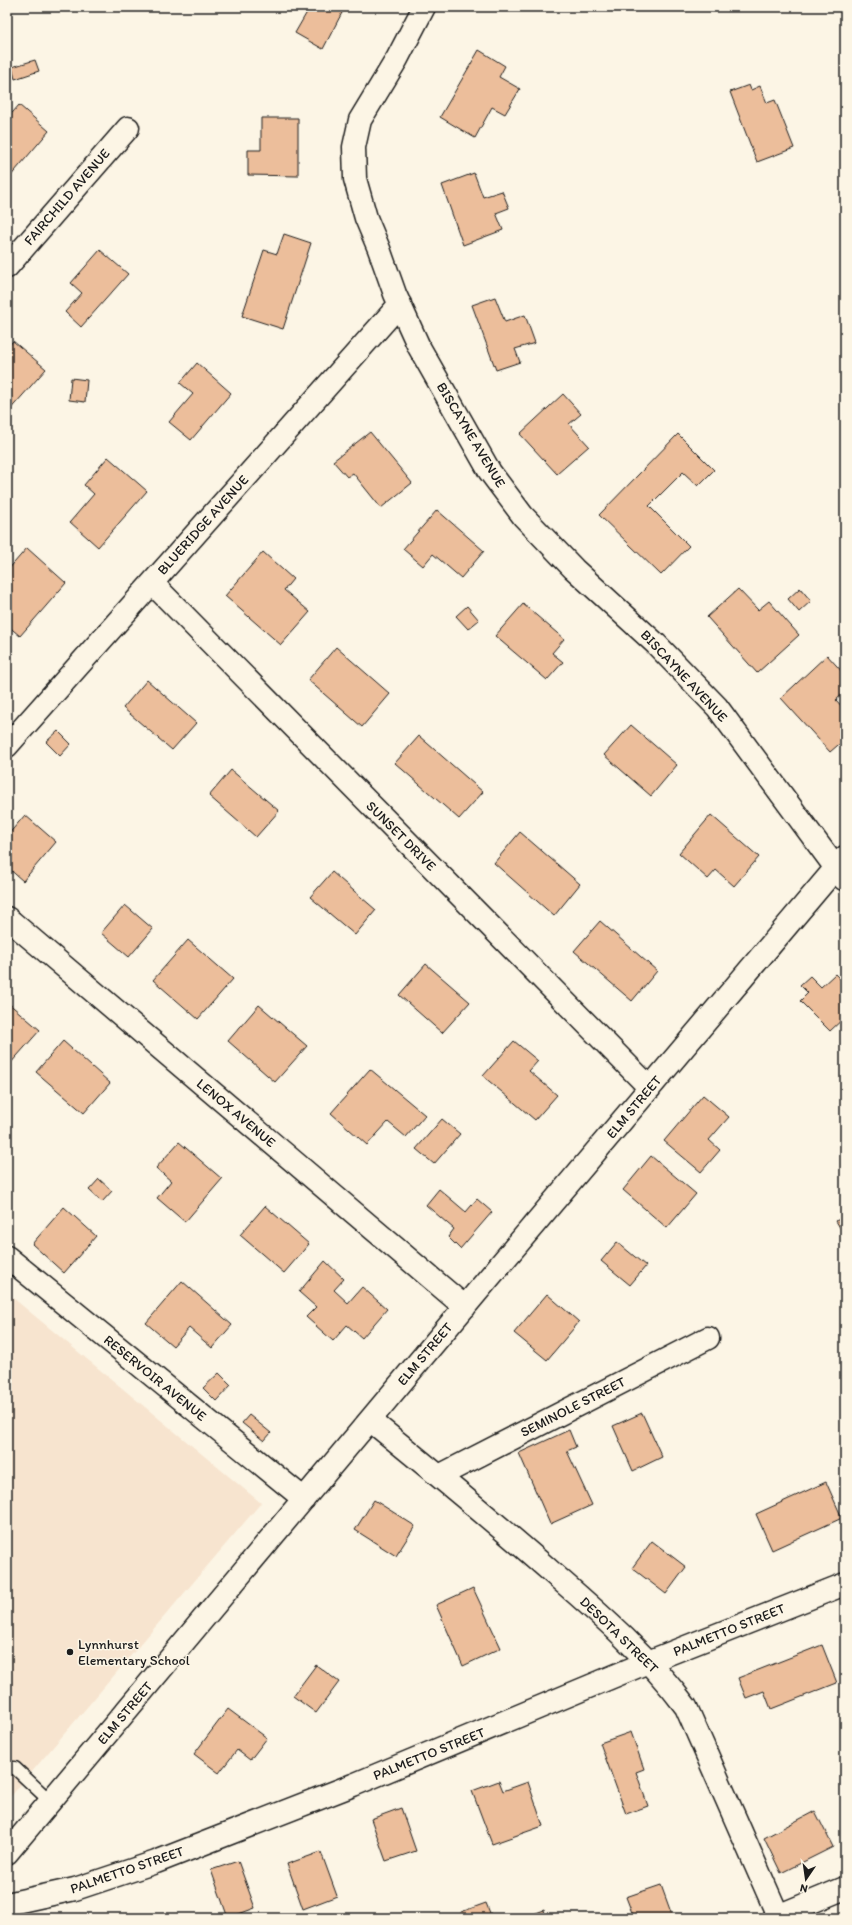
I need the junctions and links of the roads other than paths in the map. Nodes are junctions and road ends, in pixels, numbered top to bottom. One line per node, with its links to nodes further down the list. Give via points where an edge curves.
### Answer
1 (424, 7): 4 (street, BISCAYNE AVENUE, via 397,59 360,120 354,147 355,179 366,218)
2 (128, 128): 3 (street, FAIRCHILD AVENUE)
3 (7, 267)
4 (400, 304): 5 (street, BLUERIDGE AVENUE); 7 (street, BISCAYNE AVENUE, via 418,346 490,472 523,516 574,569 656,644 717,707)
5 (152, 583): 6 (street, BLUERIDGE AVENUE); 9 (street, SUNSET DRIVE)
6 (7, 746)
7 (842, 868): 9 (street, ELM STREET)
8 (7, 918): 11 (street, LENOX AVENUE)
9 (650, 1088): 11 (street, ELM STREET)
10 (7, 1257): 15 (street, RESERVOIR AVENUE)
11 (465, 1307): 13 (street, ELM STREET)
12 (708, 1338): 14 (street, SEMINOLE STREET)
13 (370, 1420): 14 (street, DESOTA STREET); 15 (street, ELM STREET)
14 (439, 1476): 17 (street, DESOTA STREET, via 572,1590)
15 (304, 1498): 19 (street, ELM STREET)
16 (845, 1584): 17 (street, PALMETTO STREET)
17 (648, 1662): 22 (street, PALMETTO STREET, via 445,1748 156,1862 75,1890); 23 (street, DESOTA STREET, via 686,1707)
18 (7, 1768): 19 (lane, via 15,1768)
19 (50, 1801): 20 (street, ELM STREET)
20 (7, 1853)
21 (845, 1888): 23 (street)
22 (7, 1904)
23 (776, 1917)

